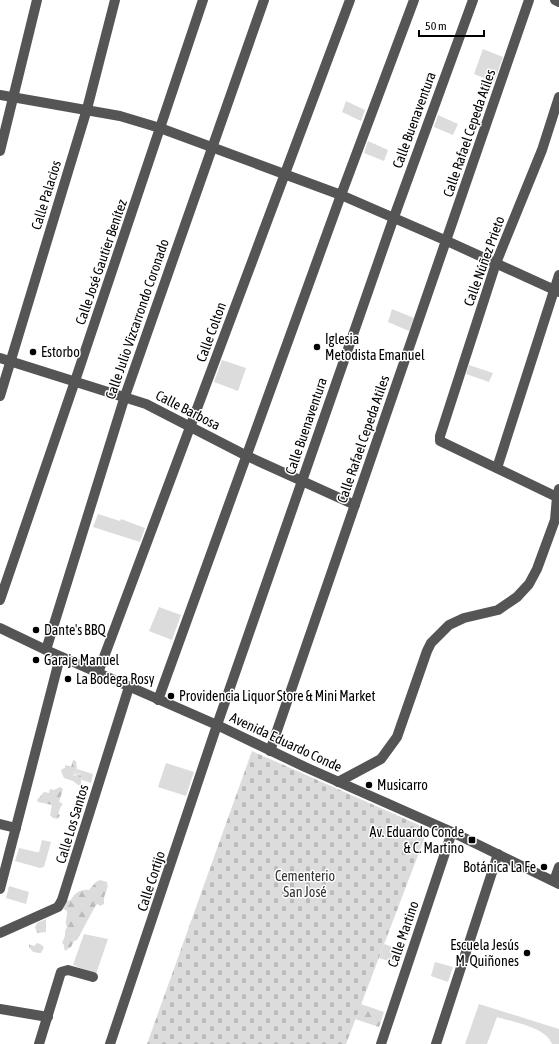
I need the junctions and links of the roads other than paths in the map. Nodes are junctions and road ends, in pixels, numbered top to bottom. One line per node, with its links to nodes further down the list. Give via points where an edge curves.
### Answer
1 (36, 0): 13 (street)
2 (115, 0): 14 (street, Calle Palacios)
3 (203, 0): 15 (street, Calle José Gautier Benítez)
4 (264, 0): 16 (street, Calle Julio Vizcarrondo Coronado)
5 (350, 0): 18 (street, Calle Colton)
6 (414, 0): 19 (street)
7 (473, 0): 20 (street, Calle Buenaventura)
8 (529, 0): 21 (street, Calle Rafael Cepeda Atiles)
9 (555, 0): 10 (street)
10 (559, 2)
11 (0, 95): 13 (street)
12 (559, 97): 22 (street, Calle Núñez Prieto, via 542,150)
13 (13, 98): 14 (street); 17 (street)
14 (86, 109): 15 (street); 26 (street, Calle Palacios)
15 (160, 128): 16 (street); 27 (street, Calle José Gautier Benítez)
16 (212, 148): 18 (street); 29 (street, Calle Julio Vizcarrondo Coronado)
17 (0, 151)
18 (285, 174): 19 (street); 30 (street, Calle Colton)
19 (341, 195): 20 (street); 31 (street)
20 (394, 217): 21 (street); 33 (street, Calle Buenaventura)
21 (447, 240): 22 (street); 35 (street, Calle Rafael Cepeda Atiles)
22 (496, 263): 24 (street); 32 (street, Calle Núñez Prieto, via 443,440)
23 (559, 275): 24 (street)
24 (557, 291): 32 (street)
25 (0, 358): 26 (street, Calle Barbosa)
26 (11, 361): 27 (street, Calle Barbosa); 28 (street, Calle Palacios)
27 (75, 381): 29 (street, Calle Barbosa); 36 (street, Calle José Gautier Benítez)
28 (0, 396)
29 (125, 396): 30 (street, Calle Barbosa); 38 (street, Calle Julio Vizcarrondo Coronado)
30 (191, 427): 31 (street, Calle Barbosa); 40 (street, Calle Colton)
31 (247, 456): 33 (street, Calle Barbosa); 42 (street)
32 (497, 468): 34 (street)
33 (302, 481): 35 (street, Calle Barbosa); 43 (street, Calle Buenaventura)
34 (558, 494): 45 (street, via 555,520 529,584 517,597 498,610 456,621 431,642 397,737 389,750 378,761)
35 (355, 505): 44 (street, Calle Rafael Cepeda Atiles)
36 (0, 600)
37 (0, 628): 38 (street, Avenida Eduardo Conde)
38 (46, 650): 39 (street, Avenida Eduardo Conde)
39 (60, 656): 40 (street, Avenida Eduardo Conde); 47 (street)
40 (98, 673): 41 (street, Avenida Eduardo Conde)
41 (129, 687): 42 (street, Avenida Eduardo Conde); 53 (street, Calle Los Santos, via 62,900 58,907)
42 (158, 700): 43 (street, Avenida Eduardo Conde)
43 (217, 725): 44 (street, Avenida Eduardo Conde); 58 (street, Calle Cortijo)
44 (270, 751): 45 (street, Avenida Eduardo Conde)
45 (338, 782): 48 (street, Avenida Eduardo Conde)
46 (0, 824): 47 (street)
47 (16, 828): 52 (street)
48 (452, 832): 49 (street, Avenida Eduardo Conde); 59 (street, Calle Martino)
49 (498, 854): 51 (street, Avenida Eduardo Conde); 60 (street)
50 (559, 867): 51 (street)
51 (557, 882)
52 (0, 889)
53 (0, 933)
54 (92, 977): 56 (street, via 68,970 61,972)
55 (0, 1009): 56 (street)
56 (48, 1017): 57 (street)
57 (39, 1044)
58 (110, 1044)
59 (381, 1044)
60 (436, 1044)

